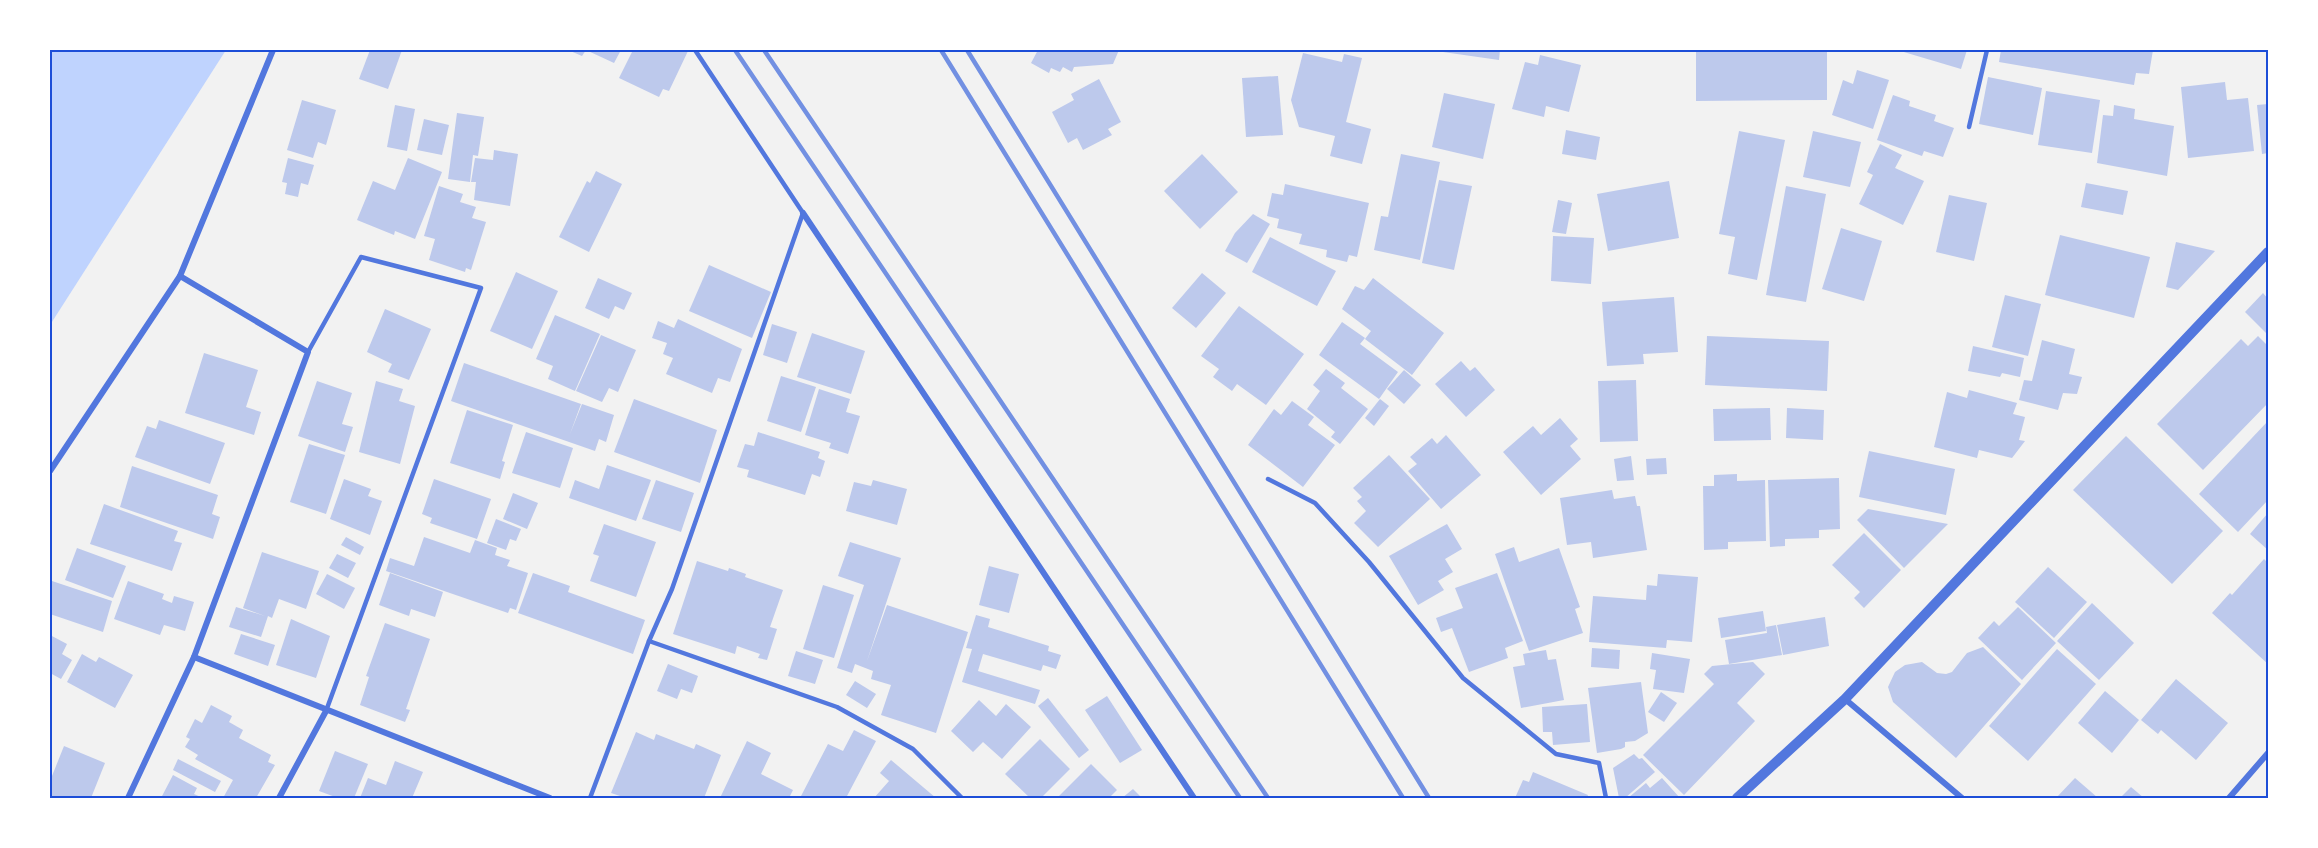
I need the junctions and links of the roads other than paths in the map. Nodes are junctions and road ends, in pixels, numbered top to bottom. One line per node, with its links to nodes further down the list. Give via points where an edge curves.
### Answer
1 (273, 50): 7 (street)
2 (695, 50): 5 (lane)
3 (1987, 50): 4 (lane)
4 (1969, 127)
5 (803, 213): 11 (lane, via 672,589); 21 (street)
6 (2268, 252): 13 (street)
7 (180, 276): 8 (street); 9 (street)
8 (308, 351): 12 (street); 14 (lane, via 361,257 481,288)
9 (50, 471)
10 (1268, 479): 22 (lane, via 1315,503 1370,562 1463,678 1556,754 1599,763)
11 (649, 641): 19 (lane); 20 (lane, via 837,707 913,749)
12 (194, 657): 14 (street); 16 (street)
13 (1845, 699): 23 (street); 24 (street)
14 (326, 711): 17 (street); 18 (street)
15 (2268, 753): 25 (street)
16 (128, 798)
17 (279, 798)
18 (550, 798)
19 (590, 798)
20 (962, 798)
21 (1194, 798)
22 (1606, 798)
23 (1737, 798)
24 (1962, 798)
25 (2229, 798)

